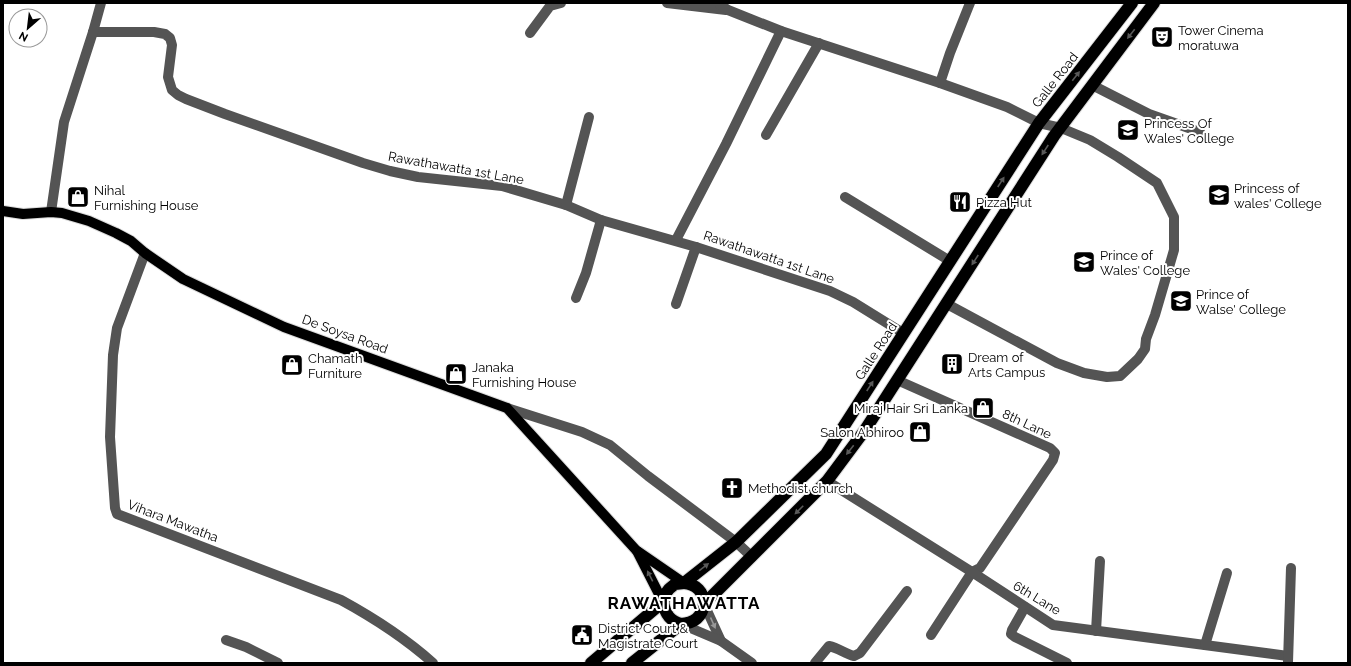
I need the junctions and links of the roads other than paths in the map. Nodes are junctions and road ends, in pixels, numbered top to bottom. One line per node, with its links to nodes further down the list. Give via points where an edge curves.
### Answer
1 (100, 3): 11 (street)
2 (561, 3): 8 (street)
3 (667, 3): 9 (street)
4 (718, 3): 9 (street)
5 (970, 3): 14 (street)
6 (1132, 3): 17 (highway, Galle Road, one-way to 6)
7 (1154, 3): 15 (highway, one-way to 15)
8 (551, 5): 12 (street)
9 (728, 10): 10 (street)
10 (781, 30): 13 (street); 26 (street)
11 (93, 32): 22 (street, Rawathawatta 1st Lane, via 165,34 170,38 172,45 168,77 172,90 186,99 225,114 390,171 418,177 502,186); 24 (street, via 64,122)
12 (530, 33)
13 (818, 43): 14 (street); 20 (street)
14 (940, 83): 17 (street, via 1006,107)
15 (1092, 85): 18 (highway); 19 (street, via 1149,114)
16 (589, 116): 22 (street)
17 (1039, 123): 18 (street); 29 (highway, Galle Road, one-way to 17)
18 (1061, 128): 32 (highway, one-way to 32); 32 (street, via 1090,140 1157,183 1174,217 1174,250 1144,349 1138,360 1120,376 1107,377 1084,372 1044,357)
19 (1200, 132)
20 (766, 135)
21 (845, 197): 29 (street)
22 (566, 205): 25 (street, Rawathawatta 1st Lane)
23 (3, 211): 24 (main road, De Soysa Road, via 23,214)
24 (51, 212): 28 (main road, De Soysa Road, via 89,221 131,241)
25 (601, 220): 26 (street, Rawathawatta 1st Lane); 30 (street)
26 (676, 240): 27 (street, Rawathawatta 1st Lane)
27 (696, 247): 31 (street); 33 (street, Rawathawatta 1st Lane, via 830,291)
28 (145, 253): 35 (main road, De Soysa Road, via 183,279 284,327); 57 (street, Vihara Mawatha, via 116,328 113,355 110,437 117,514 341,600 374,618)
29 (950, 261): 33 (highway, Galle Road)
30 (576, 298)
31 (676, 304)
32 (947, 304): 34 (highway)
33 (904, 333): 37 (highway, Galle Road, one-way to 33, via 826,454)
34 (898, 380): 36 (highway, one-way to 36); 42 (street, 8th Lane, via 1050,448 1055,453 1053,460 980,568)
35 (507, 408): 37 (street, via 582,432 610,446); 38 (main road, De Soysa Road)
36 (827, 481): 39 (highway, one-way to 39); 42 (street, 6th Lane)
37 (736, 542): 39 (street); 44 (highway, Galle Road, one-way to 37)
38 (636, 550): 44 (main road, De Soysa Road); 46 (main road, De Soysa Road, one-way to 38)
39 (752, 557): 47 (highway)
40 (1100, 561): 50 (street)
41 (1291, 568): 55 (street)
42 (972, 572): 48 (street, 6th Lane); 51 (street)
43 (1227, 573): 54 (street)
44 (684, 583): 46 (highway, Galle Road, via 675,584 669,589); 47 (highway, via 699,589)
45 (907, 591): 61 (street, via 860,653 850,656 829,646)
46 (663, 602): 49 (highway, De Soysa Road, via 669,618); 58 (highway, Galle Road)
47 (704, 604): 49 (highway, via 699,618 688,624); 53 (street, one-way to 53)
48 (1025, 607): 50 (street, 6th Lane, via 1053,625); 62 (street, via 1011,634)
49 (681, 624): 53 (street); 59 (highway)
50 (1096, 631): 54 (street, 6th Lane)
51 (931, 635)
52 (226, 640): 56 (street)
53 (721, 641): 60 (street)
54 (1205, 645): 55 (street, 6th Lane)
55 (1288, 660)
56 (278, 663)
57 (433, 663)
58 (591, 663)
59 (632, 663)
60 (752, 663)
61 (815, 663)
62 (1067, 663)

